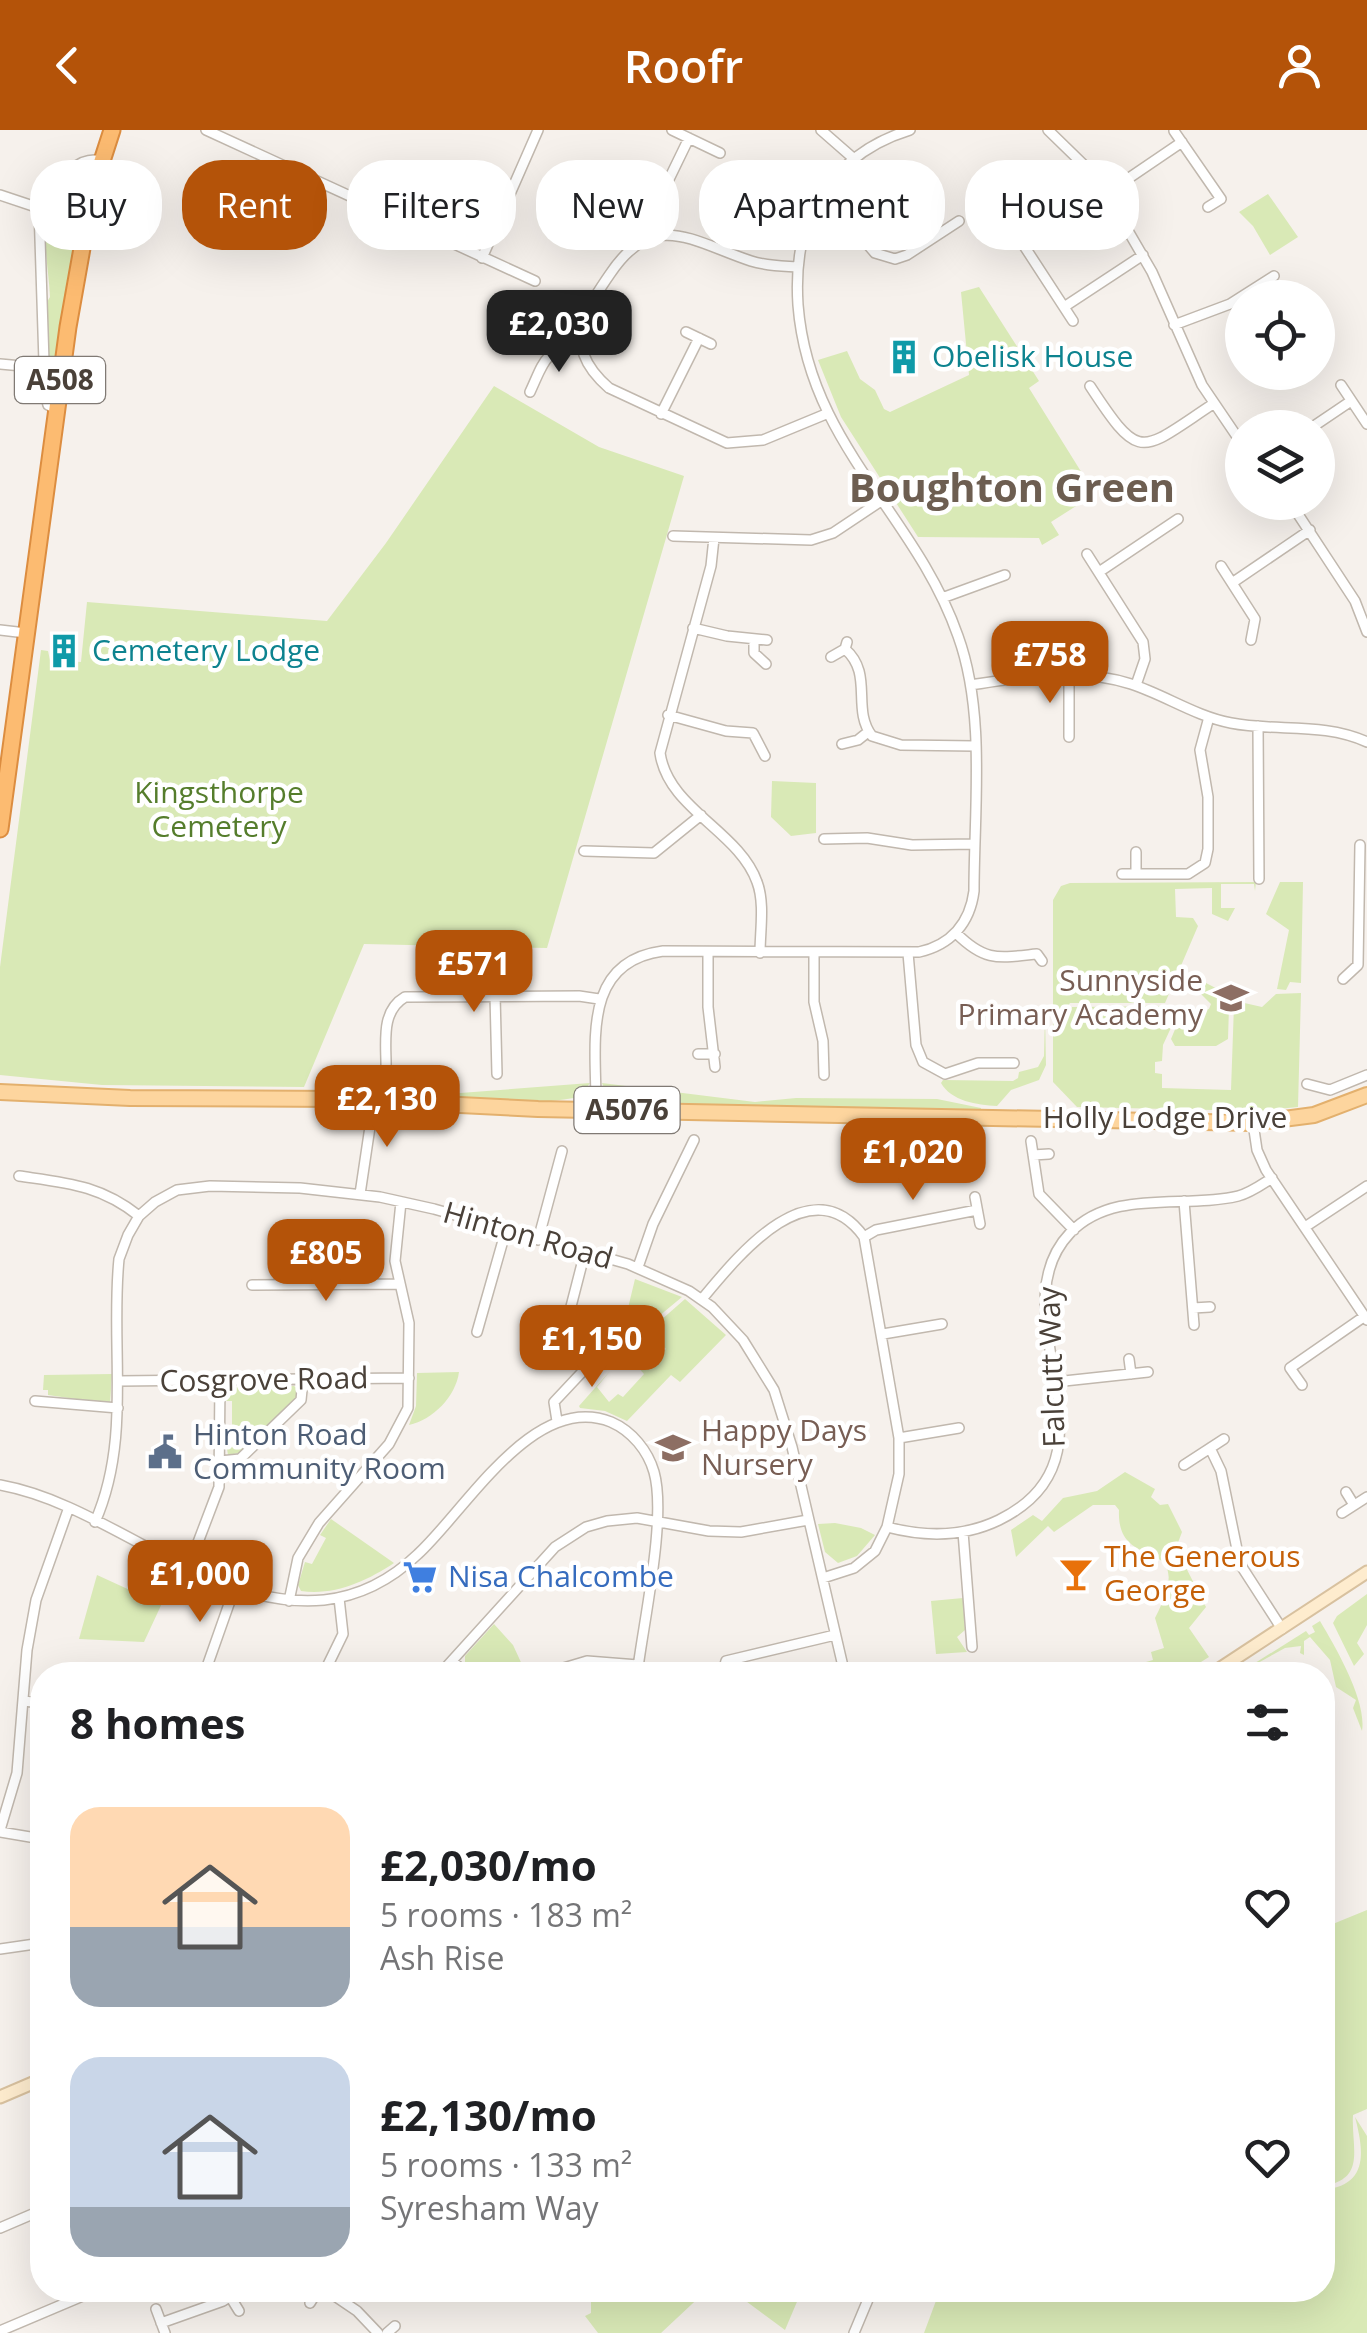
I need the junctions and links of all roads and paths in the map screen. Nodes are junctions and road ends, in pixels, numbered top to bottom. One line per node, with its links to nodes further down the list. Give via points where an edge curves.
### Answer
1 (112, 130): 13 (highway, A508)
2 (206, 130): 32 (street)
3 (538, 130): 32 (street)
4 (672, 130): 9 (street)
5 (821, 130): 12 (street)
6 (910, 130): 12 (street)
7 (1050, 130): 15 (street)
8 (1174, 131): 10 (street)
9 (689, 138): 11 (street); 14 (street)
10 (1182, 142): 16 (street); 19 (street, via 1220,199)
11 (720, 153)
12 (853, 158)
13 (101, 160)
14 (678, 160)
15 (1079, 160)
16 (1139, 171)
17 (0, 196): 18 (street)
18 (30, 205)
19 (1208, 207)
20 (959, 221): 21 (street)
21 (945, 230)
22 (679, 236): 33 (street, via 751,261)
23 (40, 250): 46 (street)
24 (81, 250): 54 (highway, A508)
25 (630, 250): 43 (street, via 589,307)
26 (800, 250): 33 (street)
27 (872, 250): 28 (street, via 895,259)
28 (915, 250)
29 (1027, 250): 38 (street)
30 (1139, 250): 31 (street)
31 (1143, 256): 38 (street); 40 (street)
32 (482, 258): 36 (street)
33 (797, 268): 57 (street, via 804,348)
34 (1274, 276): 35 (street)
35 (1267, 280)
36 (535, 282)
37 (1225, 306): 40 (street)
38 (1064, 307): 39 (street)
39 (1073, 321)
40 (1174, 325): 53 (street)
41 (686, 332): 42 (street)
42 (699, 338): 44 (street); 56 (street)
43 (580, 344): 49 (street, via 549,354); 56 (street, via 608,388)
44 (711, 344)
45 (0, 364): 46 (street)
46 (44, 368): 54 (street, via 46,403)
47 (1340, 385): 51 (street)
48 (1090, 386): 50 (street)
49 (530, 392)
50 (1097, 396): 52 (street); 53 (street, via 1120,432 1145,444)
51 (1351, 401): 55 (street); 59 (street)
52 (1084, 404)
53 (1213, 404): 58 (street)
54 (56, 409): 79 (highway, A508)
55 (1335, 412)
56 (661, 414): 57 (street, via 739,444)
57 (826, 414): 60 (street)
58 (1225, 421)
59 (1367, 424)
60 (881, 501): 67 (street, via 819,539); 74 (street)
61 (1159, 515): 64 (street)
62 (1178, 519): 64 (street)
63 (1303, 520): 65 (street)
64 (1166, 526): 70 (street)
65 (1310, 530): 72 (street); 75 (street)
66 (673, 536): 67 (street)
67 (714, 538): 76 (street)
68 (1087, 554): 70 (street)
69 (1221, 566): 72 (street)
70 (1099, 572): 87 (street, via 1145,648)
71 (1005, 574): 74 (street)
72 (1232, 583): 82 (street, via 1255,619)
73 (1367, 594): 75 (street)
74 (942, 598): 86 (street)
75 (1355, 601): 78 (street)
76 (693, 628): 80 (street); 88 (street)
77 (0, 630): 79 (street)
78 (1367, 632)
79 (26, 634): 98 (highway, A508)
80 (754, 640): 81 (street); 84 (street, via 754,653)
81 (767, 640)
82 (1251, 640)
83 (830, 657): 91 (street, via 846,645 861,671)
84 (766, 664)
85 (1069, 675): 86 (street); 87 (street); 92 (street)
86 (971, 685): 95 (street)
87 (1136, 685): 89 (street)
88 (668, 715): 96 (street, via 753,733); 97 (street, via 661,762)
89 (1209, 717): 90 (street); 110 (street, via 1200,750 1208,813 1205,863 1188,874)
90 (1258, 726): 93 (street); 106 (street)
91 (868, 732): 94 (street); 95 (street, via 901,745)
92 (1069, 737)
93 (1366, 738)
94 (842, 744)
95 (974, 746): 102 (street)
96 (765, 756)
97 (700, 815): 99 (street, via 654,852 589,852); 114 (street, via 758,883)
98 (0, 829)
99 (595, 838)
100 (837, 838): 101 (street); 102 (street); 105 (street)
101 (824, 839)
102 (974, 844): 112 (street, via 972,902)
103 (1360, 845): 108 (street)
104 (1136, 852): 110 (street)
105 (838, 853)
106 (1259, 864): 107 (street); 111 (street)
107 (1274, 864)
108 (1363, 870): 118 (street, via 1358,965)
109 (1122, 874): 110 (street)
110 (1136, 874)
111 (1260, 880)
112 (956, 933): 116 (street); 117 (street, via 989,957)
113 (708, 952): 114 (street); 120 (street, via 639,957 620,969); 122 (street)
114 (760, 952): 115 (street)
115 (814, 953): 116 (street); 130 (street, via 814,1002 824,1041)
116 (908, 953): 127 (street, via 922,1062 945,1074)
117 (1040, 954)
118 (1343, 979)
119 (495, 995): 120 (street); 124 (street, via 400,1000 388,1018); 126 (street)
120 (599, 999): 139 (street)
121 (698, 1054): 122 (street)
122 (714, 1054): 129 (street)
123 (372, 1058): 124 (street)
124 (387, 1058): 131 (street)
125 (484, 1058): 126 (street)
126 (497, 1058): 132 (street)
127 (1002, 1063): 128 (street); 133 (street)
128 (1014, 1063)
129 (715, 1068)
130 (820, 1070)
131 (386, 1072)
132 (497, 1074)
133 (1002, 1075)
134 (1367, 1075): 135 (street, Holly Lodge Drive, via 1330,1090)
135 (1307, 1084)
136 (0, 1092): 138 (main road, Holly Lodge Drive / A5076)
137 (1367, 1095): 140 (main road, Holly Lodge Drive / A5076, via 1304,1118)
138 (374, 1100): 139 (main road, Holly Lodge Drive / A5076); 153 (street)
139 (596, 1110): 140 (main road, Holly Lodge Drive / A5076)
140 (1253, 1122): 148 (street, via 1257,1150)
141 (694, 1140): 149 (street)
142 (1032, 1141): 145 (street)
143 (562, 1151): 164 (street)
144 (1049, 1154): 145 (street)
145 (1033, 1155): 162 (street, via 1039,1194)
146 (19, 1176): 147 (street)
147 (36, 1178): 152 (street); 158 (street, via 88,1186)
148 (1272, 1178): 155 (street, via 1237,1196); 160 (street)
149 (673, 1182): 151 (street); 166 (street)
150 (1367, 1186): 160 (street)
151 (684, 1187)
152 (35, 1192)
153 (360, 1194): 156 (street, Hinton Road); 158 (street, Hinton Road, via 198,1186 168,1194)
154 (975, 1197): 157 (street)
155 (1184, 1201): 162 (street, via 1108,1210); 172 (street)
156 (401, 1202): 161 (street, Hinton Road); 167 (street, via 394,1250)
157 (977, 1210): 159 (street); 163 (street)
158 (139, 1216): 185 (street, via 119,1259)
159 (980, 1224)
160 (1304, 1226): 173 (street)
161 (506, 1230): 164 (street, Hinton Road); 176 (street)
162 (1074, 1230): 186 (street, Falcutt Way, via 1046,1282)
163 (864, 1237): 169 (street, via 831,1212 800,1212 754,1242); 177 (street)
164 (538, 1240): 165 (street, Hinton Road)
165 (586, 1252): 166 (street, Hinton Road); 171 (street, via 569,1317)
166 (638, 1267): 169 (street, Hinton Road)
167 (398, 1284): 168 (street); 182 (street, via 410,1324)
168 (252, 1285)
169 (702, 1299): 206 (street, Hinton Road, via 743,1340 774,1390)
170 (1210, 1307): 172 (street)
171 (557, 1308)
172 (1192, 1308): 175 (street)
173 (1366, 1318): 187 (street, via 1290,1368)
174 (942, 1324): 177 (street)
175 (1194, 1325)
176 (476, 1332)
177 (883, 1334): 192 (street)
178 (600, 1353): 190 (street, via 554,1402)
179 (1129, 1358): 181 (street)
180 (1148, 1372): 181 (street)
181 (1131, 1374): 186 (street)
182 (410, 1378): 184 (street, Cosgrove Road); 215 (street, via 400,1427 322,1517 298,1558)
183 (220, 1380): 184 (street, Cosgrove Road); 185 (street, Cosgrove Road); 195 (street)
184 (303, 1380): 195 (street, via 301,1400 240,1459)
185 (119, 1382): 189 (street)
186 (1055, 1382): 200 (street, Falcutt Way, via 1058,1449)
187 (1302, 1385)
188 (34, 1400): 189 (street)
189 (118, 1408): 207 (street)
190 (557, 1421): 205 (street, via 591,1417 630,1435 654,1472); 214 (street, via 514,1450 402,1568)
191 (959, 1428): 192 (street)
192 (900, 1438): 208 (street)
193 (1224, 1439): 194 (street)
194 (1210, 1448): 196 (street); 216 (street, via 1240,1564)
195 (220, 1461): 210 (street, via 216,1499)
196 (1184, 1465)
197 (0, 1486): 202 (street)
198 (1346, 1492): 201 (street)
199 (1367, 1497): 201 (street)
200 (1031, 1501): 203 (street); 209 (street)
201 (1354, 1505): 204 (street)
202 (68, 1510): 207 (street); 226 (street, via 36,1600)
203 (1040, 1512)
204 (1342, 1513)
205 (657, 1520): 206 (street, via 741,1532); 219 (street, via 616,1519 569,1536); 222 (street)
206 (808, 1520): 212 (street, Hinton Road)
207 (96, 1522): 210 (street)
208 (888, 1527): 209 (street); 212 (street, via 865,1561)
209 (963, 1532): 218 (street)
210 (189, 1566): 213 (street)
211 (1367, 1572): 216 (street)
212 (822, 1578): 217 (street, Hinton Road)
213 (235, 1588): 215 (street); 220 (street)
214 (339, 1598): 215 (street); 221 (street, via 343,1634)
215 (289, 1600)
216 (1282, 1628): 225 (street)
217 (836, 1635): 223 (street); 224 (street, Hinton Road)
218 (968, 1642)
219 (452, 1661)
220 (209, 1662)
221 (330, 1662)
222 (639, 1662)
223 (726, 1662)
224 (842, 1662)
225 (1230, 1662)
226 (23, 1701): 227 (street); 228 (street, via 18,1773)
227 (30, 1701)
228 (0, 1831): 229 (street)
229 (30, 1837)
230 (30, 1944): 231 (street)
231 (0, 1949)
232 (30, 2083): 233 (street)
233 (1, 2094)
234 (30, 2215): 235 (street)
235 (0, 2228)
236 (68, 2302): 244 (street)
237 (217, 2302): 243 (street)
238 (238, 2302): 242 (street)
239 (343, 2302): 245 (street)
240 (867, 2302): 246 (street)
241 (156, 2309): 243 (street)
242 (239, 2311)
243 (163, 2328)
244 (0, 2331)
245 (378, 2333)
246 (854, 2333)

